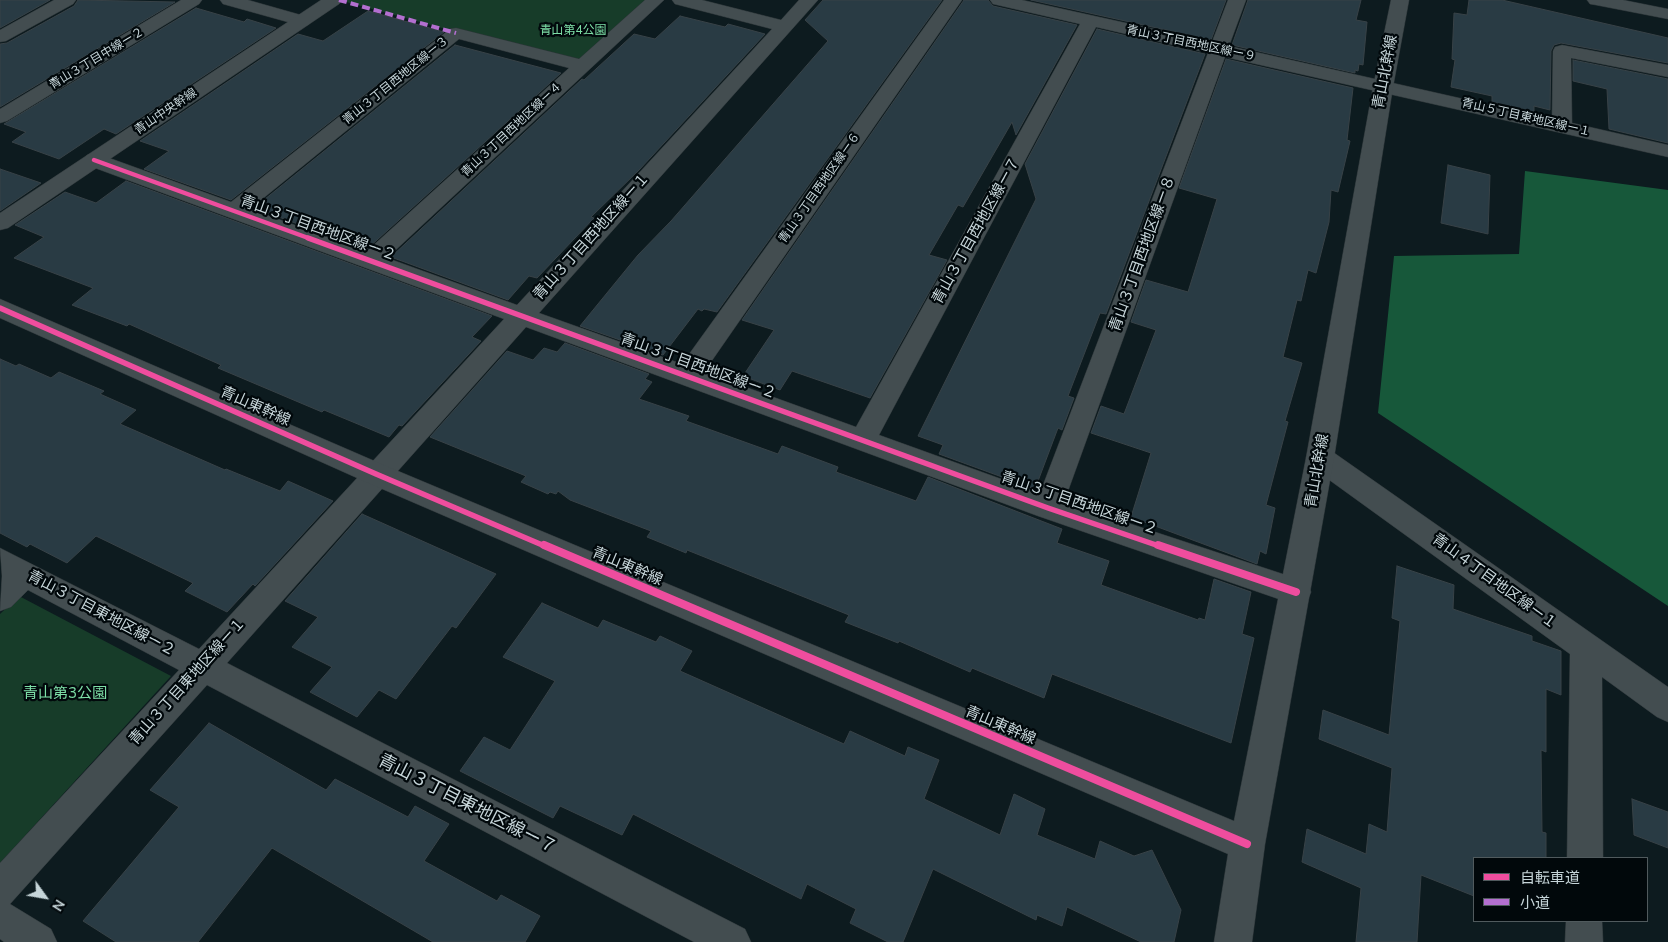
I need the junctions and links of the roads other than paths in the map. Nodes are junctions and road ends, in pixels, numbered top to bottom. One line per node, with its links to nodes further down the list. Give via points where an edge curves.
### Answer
1 (67, 0): 17 (street)
2 (193, 0): 22 (street, 青山３丁目中線ー２)
3 (230, 0): 14 (street)
4 (333, 0): 14 (street, 青山中央幹線)
5 (655, 0): 19 (street, 青山３丁目西地区線ー４)
6 (682, 0): 16 (street)
7 (809, 0): 16 (street, 青山３丁目西地区線ー１)
8 (954, 0): 31 (street, 青山３丁目西地区線ー６)
9 (999, 0): 15 (street, 青山３丁目西地区線ー９)
10 (1237, 0): 18 (street, 青山３丁目西地区線ー８)
11 (1400, 0): 21 (street, 青山北幹線)
12 (1596, 0): 13 (street)
13 (1668, 14)
14 (302, 21): 25 (street, 青山中央幹線)
15 (1090, 22): 18 (street, 青山３丁目西地区線ー９); 32 (street, 青山３丁目西地区線ー７)
16 (784, 27): 30 (street, 青山３丁目西地区線ー１)
17 (0, 37)
18 (1218, 50): 21 (street, 青山３丁目西地区線ー９); 35 (street, 青山３丁目西地区線ー８)
19 (582, 66): 26 (street, 青山３丁目西地区線ー３, via 456,33); 28 (street, 青山３丁目西地区線ー４)
20 (1668, 72): 23 (street, via 1562,51)
21 (1383, 87): 23 (street, 青山５丁目東地区線ー１); 33 (street, 青山北幹線)
22 (0, 117)
23 (1562, 126): 24 (street, 青山５丁目東地区線ー１)
24 (1668, 151)
25 (94, 160): 26 (street, 青山３丁目西地区線ー２); 27 (street, 青山中央幹線)
26 (234, 211): 28 (street, 青山３丁目西地区線ー２)
27 (0, 223)
28 (370, 261): 30 (street, 青山３丁目西地区線ー２)
29 (0, 308): 34 (street, 青山東幹線)
30 (521, 316): 31 (street, 青山３丁目西地区線ー２); 34 (street, 青山３丁目西地区線ー１)
31 (687, 376): 32 (street, 青山３丁目西地区線ー２)
32 (863, 440): 35 (street, 青山３丁目西地区線ー２)
33 (1320, 458): 37 (street, 青山北幹線); 39 (street, 青山４丁目地区線ー１)
34 (376, 474): 40 (street, 青山３丁目東地区線ー１); 42 (street, 青山東幹線)
35 (1048, 508): 37 (street, 青山３丁目西地区線ー２)
36 (13, 567): 38 (street); 40 (street, 青山３丁目東地区線ー２)
37 (1296, 592): 42 (street, 青山北幹線)
38 (0, 597)
39 (1586, 649): 41 (street, 青山４丁目地区線ー１); 43 (street)
40 (202, 667): 44 (street, 青山３丁目東地区線ー１); 48 (street, 青山３丁目東地区線ー７)
41 (1668, 706)
42 (1247, 844): 49 (street, 青山北幹線)
43 (1585, 857)
44 (0, 890)
45 (0, 918): 47 (street)
46 (1584, 922): 50 (street)
47 (38, 942)
48 (732, 942)
49 (1233, 942)
50 (1584, 942)

